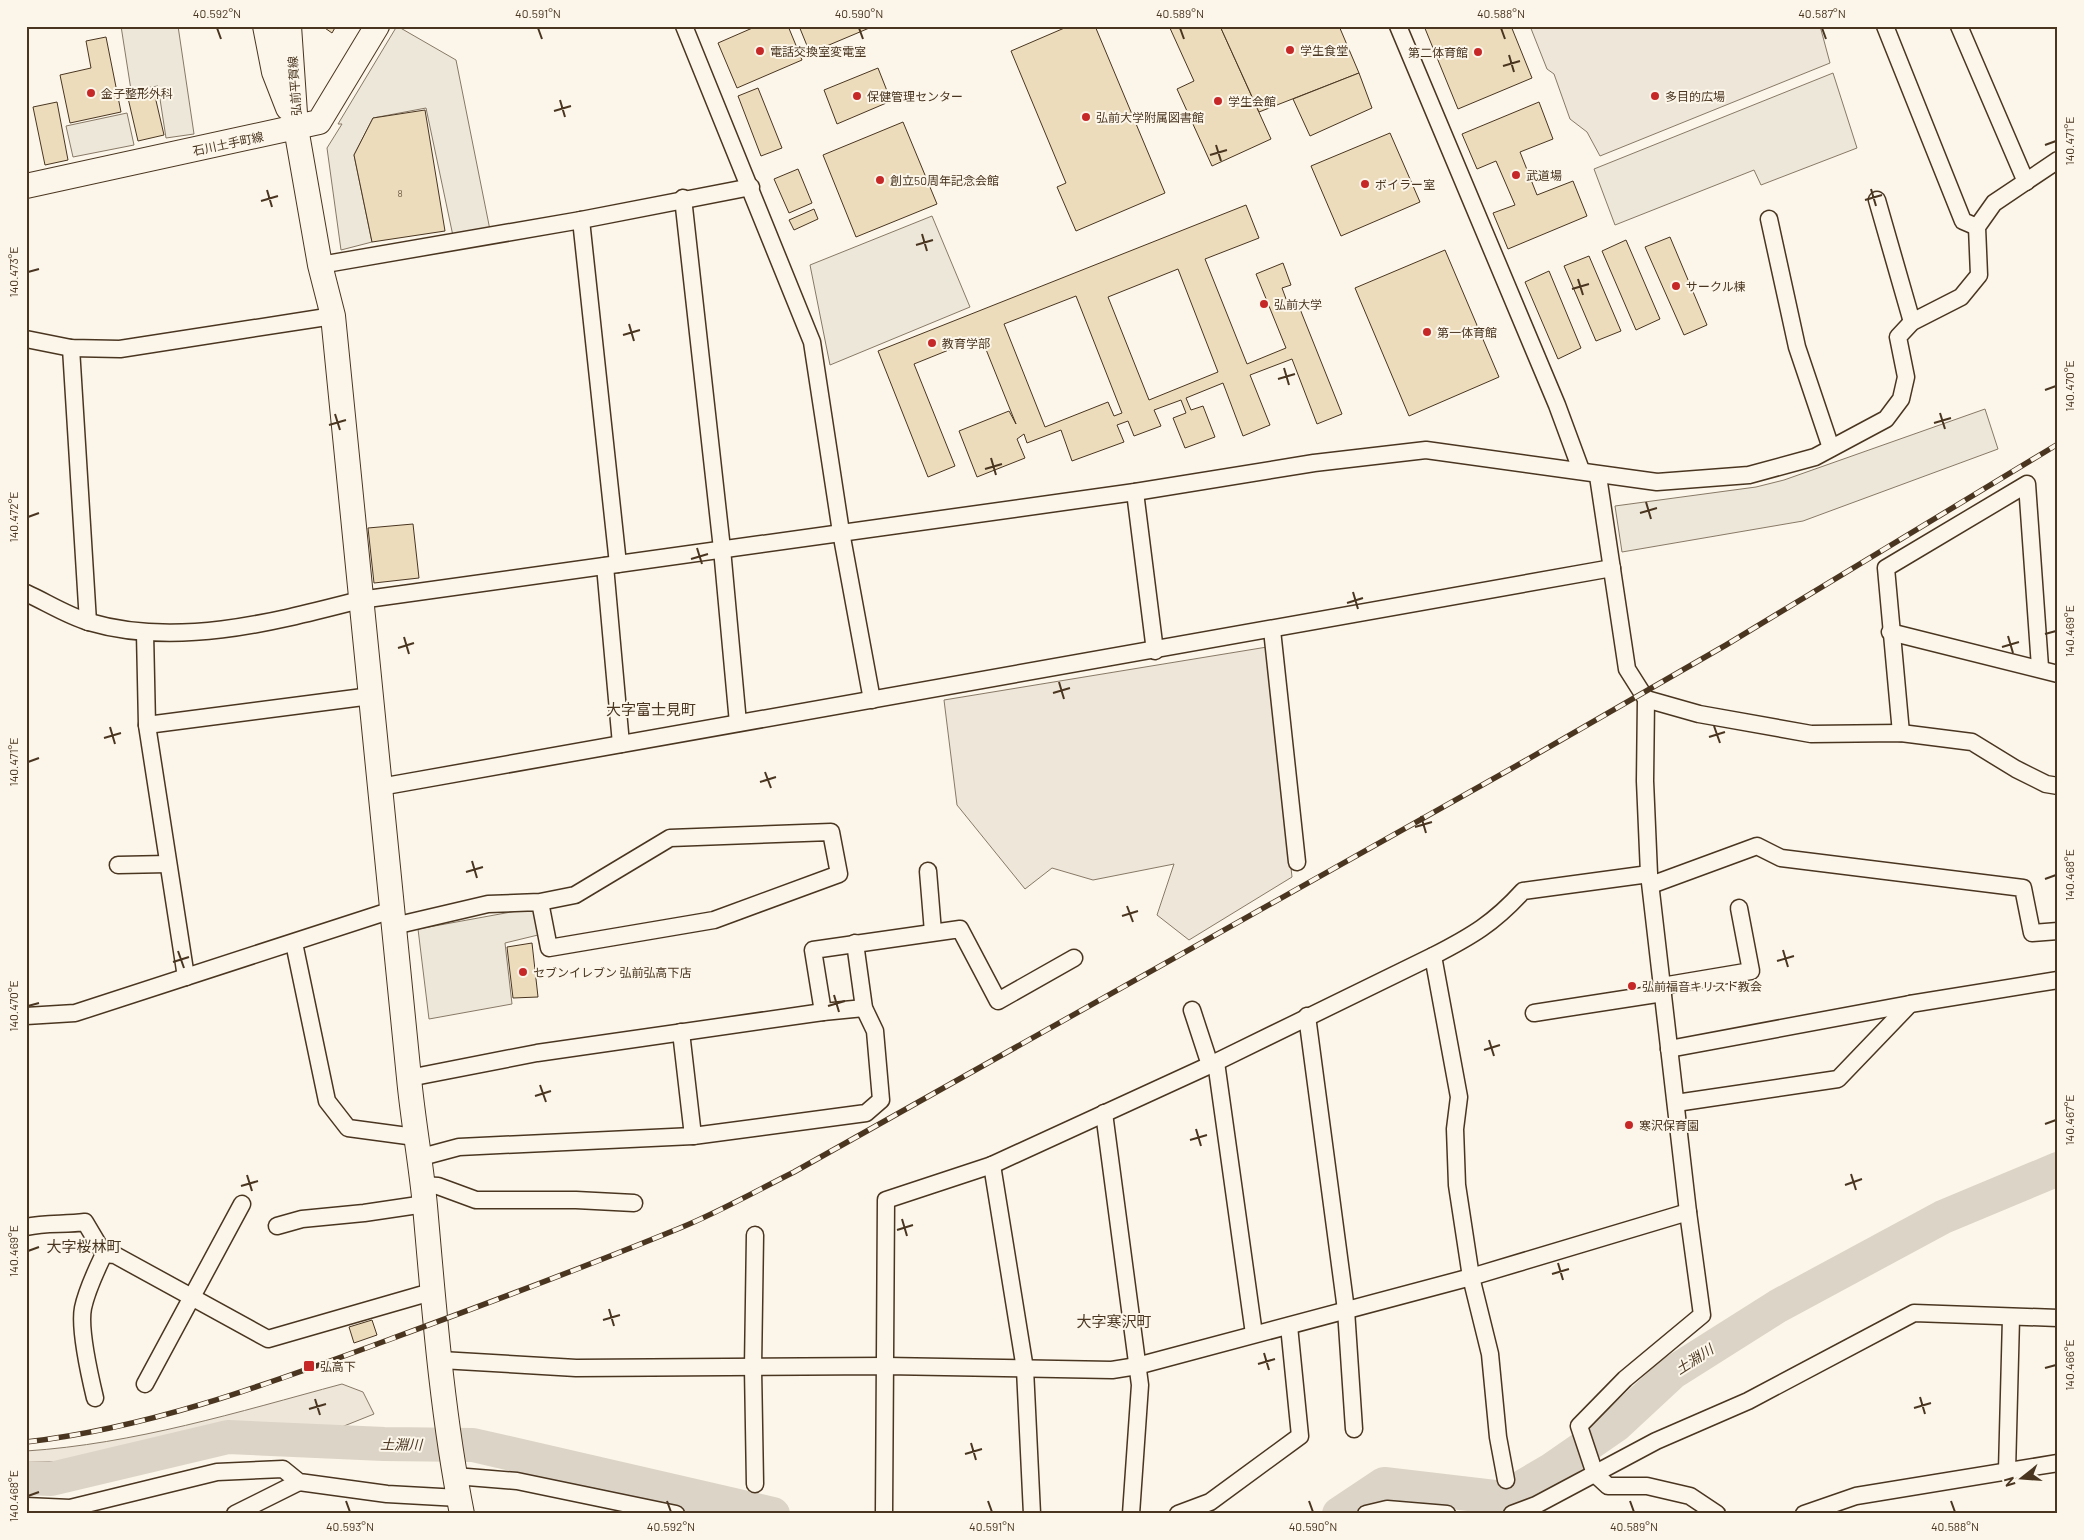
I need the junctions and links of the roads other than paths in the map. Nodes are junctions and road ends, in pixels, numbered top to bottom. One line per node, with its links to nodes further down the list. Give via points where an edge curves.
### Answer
1 (265, 26): 8 (street, 弘前平賀線, via 274,72)
2 (289, 26): 8 (street, 弘前平賀線)
3 (377, 26): 8 (street, 石川土手町線, via 319,122)
4 (684, 26): 12 (street)
5 (1398, 26): 24 (street, via 1557,405)
6 (1884, 26): 17 (street, via 1963,221)
7 (1960, 26): 10 (street)
8 (296, 128): 11 (street, 石川土手町線); 18 (street)
9 (2058, 160): 10 (street)
10 (2026, 182): 17 (street, via 1994,203)
11 (26, 186)
12 (751, 187): 13 (street); 27 (street, via 812,342)
13 (683, 198): 16 (street); 28 (street)
14 (1877, 200): 20 (street)
15 (1769, 219): 23 (street, via 1797,346)
16 (581, 220): 18 (street); 29 (street)
17 (1977, 227): 20 (street, via 1979,275 1961,297)
18 (320, 265): 19 (street)
19 (332, 316): 22 (street, via 120,349); 32 (street)
20 (1912, 322): 23 (street, via 1898,337 1906,377 1901,399 1886,419)
21 (26, 339): 22 (street)
22 (71, 348): 33 (street)
23 (1831, 448): 25 (street, via 1815,456 1749,475 1657,482)
24 (1581, 470): 25 (street); 26 (street, via 1426,450 1314,463)
25 (1598, 476): 30 (street)
26 (1135, 492): 27 (street); 37 (street)
27 (841, 532): 28 (street); 42 (street)
28 (722, 549): 29 (street); 43 (street)
29 (611, 565): 32 (street); 46 (street)
30 (1612, 568): 34 (street); 41 (street, via 1627,669)
31 (26, 593): 33 (street)
32 (360, 600): 36 (street, via 289,618 193,632); 40 (street)
33 (88, 622): 36 (street)
34 (1272, 630): 37 (street); 49 (street)
35 (1890, 632): 38 (street); 38 (street, via 1886,568 2026,484); 45 (street)
36 (145, 633): 44 (street)
37 (1156, 651): 42 (street)
38 (2040, 667): 39 (street)
39 (2058, 674)
40 (371, 696): 44 (street); 48 (street)
41 (1646, 698): 45 (street, via 1699,714 1811,734); 53 (street, via 1645,781)
42 (872, 700): 43 (street)
43 (738, 723): 46 (street)
44 (147, 725): 50 (street)
45 (1901, 733): 47 (street, via 1972,742 2016,769 2046,784)
46 (621, 744): 48 (street)
47 (2058, 786)
48 (380, 787): 56 (street)
49 (1297, 862)
50 (168, 864): 51 (street); 63 (street)
51 (118, 865)
52 (928, 871): 58 (street)
53 (1650, 879): 57 (street, via 1757,846 1781,858 2023,888 2032,933); 61 (street, via 1523,891 1501,916 1468,939); 65 (street)
54 (540, 902): 54 (street, via 549,948 714,920 839,874 831,832 670,838 575,895); 56 (street, via 488,904)
55 (1739, 908): 65 (street, via 1752,971)
56 (393, 918): 59 (street); 76 (street)
57 (2058, 931)
58 (933, 932): 60 (street); 62 (street, via 960,929 998,1001)
59 (294, 943): 63 (street); 80 (street, via 327,1101 348,1128)
60 (855, 943): 67 (street); 69 (street, via 813,950)
61 (1433, 956): 72 (street); 90 (street, via 1459,1097 1455,1129 1457,1185)
62 (1074, 958)
63 (186, 977): 71 (street, via 75,1013)
64 (2058, 980): 66 (street)
65 (1662, 990): 70 (street); 74 (street)
66 (1910, 1004): 74 (street); 77 (street, via 1838,1079)
67 (864, 1008): 69 (street); 79 (street, via 875,1031 881,1100 866,1113)
68 (1192, 1010): 75 (street)
69 (822, 1012): 73 (street)
70 (1534, 1013)
71 (26, 1016)
72 (1307, 1016): 75 (street); 93 (street)
73 (681, 1032): 76 (street, via 537,1053); 79 (street)
74 (1669, 1049): 77 (street)
75 (1213, 1063): 78 (street); 97 (street)
76 (408, 1078): 80 (street)
77 (1676, 1103): 85 (street)
78 (1104, 1113): 81 (street); 100 (street)
79 (693, 1136): 80 (street)
80 (416, 1147): 82 (street)
81 (992, 1165): 99 (street, via 886,1200); 102 (street)
82 (423, 1195): 83 (street, via 438,1186 476,1200); 86 (street, via 364,1213 302,1219); 91 (street)
83 (634, 1203)
84 (242, 1204): 92 (street)
85 (1688, 1212): 90 (street); 107 (street, via 1702,1315 1625,1379 1578,1426)
86 (277, 1226)
87 (26, 1227): 89 (street, via 85,1222)
88 (755, 1235): 101 (street)
89 (104, 1254): 92 (street, via 115,1255); 104 (street, via 82,1310 87,1363)
90 (1471, 1277): 93 (street); 109 (street, via 1490,1354 1498,1438)
91 (431, 1292): 92 (street, via 268,1339); 98 (street)
92 (191, 1296): 103 (street)
93 (1346, 1310): 96 (street); 105 (street)
94 (2011, 1318): 95 (street); 107 (street, via 1914,1313 1756,1397); 108 (street)
95 (2058, 1318)
96 (1289, 1326): 97 (street); 120 (street, via 1300,1436 1210,1502)
97 (1254, 1334): 100 (street)
98 (441, 1360): 101 (street, via 576,1368); 112 (street)
99 (886, 1366): 101 (street); 102 (street); 117 (street)
100 (1137, 1366): 102 (street, via 1112,1370); 119 (street, via 1140,1385)
101 (753, 1368): 111 (street)
102 (1025, 1369): 118 (street)
103 (145, 1384)
104 (95, 1398)
105 (1354, 1429)
106 (2058, 1463): 108 (street)
107 (1594, 1467): 123 (street, via 1536,1505); 124 (street, via 1608,1486 1647,1486 1690,1496)
108 (2007, 1471): 125 (street, via 1856,1496)
109 (1506, 1480)
110 (299, 1482): 112 (street, via 387,1494); 113 (street, via 283,1468 217,1472 70,1508); 115 (street)
111 (755, 1484)
112 (458, 1488): 116 (street, via 517,1481)
113 (26, 1506)
114 (1425, 1512): 121 (street, via 1387,1509); 122 (street)
115 (235, 1514)
116 (676, 1514)
117 (884, 1514)
118 (1032, 1514)
119 (1132, 1514)
120 (1178, 1514)
121 (1366, 1514)
122 (1446, 1514)
123 (1512, 1514)
124 (1717, 1514)
125 (1804, 1514)

